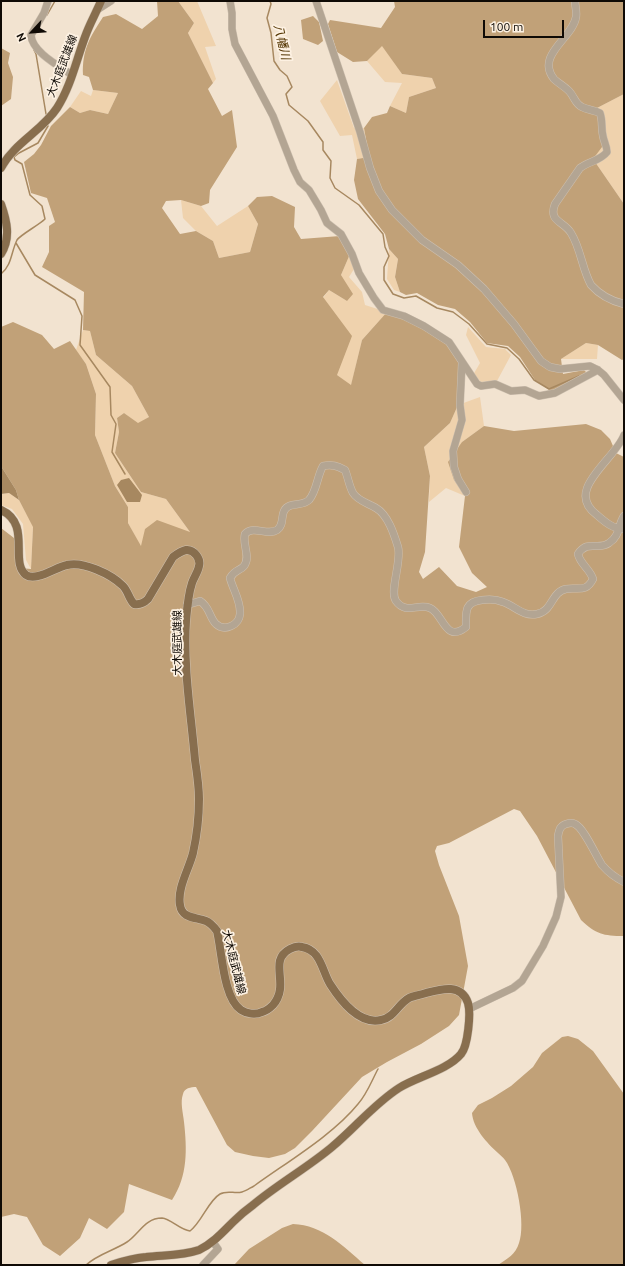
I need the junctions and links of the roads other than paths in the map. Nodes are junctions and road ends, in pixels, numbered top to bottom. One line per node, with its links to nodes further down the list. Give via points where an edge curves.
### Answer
1 (48, 1): 8 (street, via 31,38 40,52)
2 (101, 1): 7 (main road, 大木庭武雄線)
3 (111, 1): 7 (street)
4 (230, 1): 13 (street, via 235,44 273,116 294,170 300,182 309,190 327,223 341,234 374,298 383,310 404,316 449,342)
5 (316, 1): 14 (street, via 370,168 379,191 392,210 422,240 458,265 484,289 541,361 550,367 560,369 590,366)
6 (575, 1): 12 (street, via 576,17 573,27 548,62 554,79 569,91 577,104 600,113 607,152 598,160 580,168 555,204 553,215 570,231 591,285 607,298)
7 (97, 10): 8 (main road, 大木庭武雄線)
8 (72, 75): 9 (main road, 大木庭武雄線, via 66,94 56,110 4,161)
9 (1, 168)
10 (1, 204): 11 (main road, via 8,225)
11 (1, 254)
12 (624, 304)
13 (462, 363): 14 (street, via 476,384 495,384 511,391 525,390 539,396 554,393); 17 (street, via 462,420 453,451 454,467)
14 (598, 370): 15 (street)
15 (624, 400)
16 (624, 435): 20 (street, via 616,450 590,479 585,497 586,504 593,512 612,526)
17 (466, 492)
18 (1, 510): 21 (main road, 大木庭武雄線, via 9,514 17,527 20,560 22,570 26,574 39,576 67,565 90,566 123,586 134,604 138,605 148,599 173,557 185,550 191,550 200,561)
19 (624, 516): 20 (street, via 620,522)
20 (622, 529): 21 (street, via 608,544 582,549 578,554 579,560 591,573 591,583 581,590 566,589 556,594 544,612 525,614 504,602 491,599 475,601 466,610 466,627 462,631 450,631 435,611 429,608 406,608 397,603 394,598 394,587 399,551 386,520 382,513 353,493 345,470 329,464 323,466 319,472 312,496 308,501 288,506 284,511 282,524 277,530 250,530 245,534 244,567 234,572 230,578 239,603 240,615 237,622 229,627 222,627 217,625 206,605 200,601)
21 (187, 605): 23 (main road, 大木庭武雄線, via 186,668 199,798 198,828 180,895 180,906 188,917 206,921 217,931 233,1002 250,1014 269,1009 280,992 279,959 284,952 301,947 316,954 330,984 358,1016 369,1020 381,1020 390,1017 401,1003 410,998 452,988 468,1002)
22 (624, 882): 23 (street, via 602,865 576,824 563,825 558,836 562,897 543,946 522,981)
23 (469, 1009): 24 (main road, via 467,1043 457,1058 390,1094 333,1146 256,1203)
24 (213, 1242): 25 (main road, via 183,1254 129,1260); 26 (street, via 218,1249)
25 (111, 1265)
26 (203, 1265)

